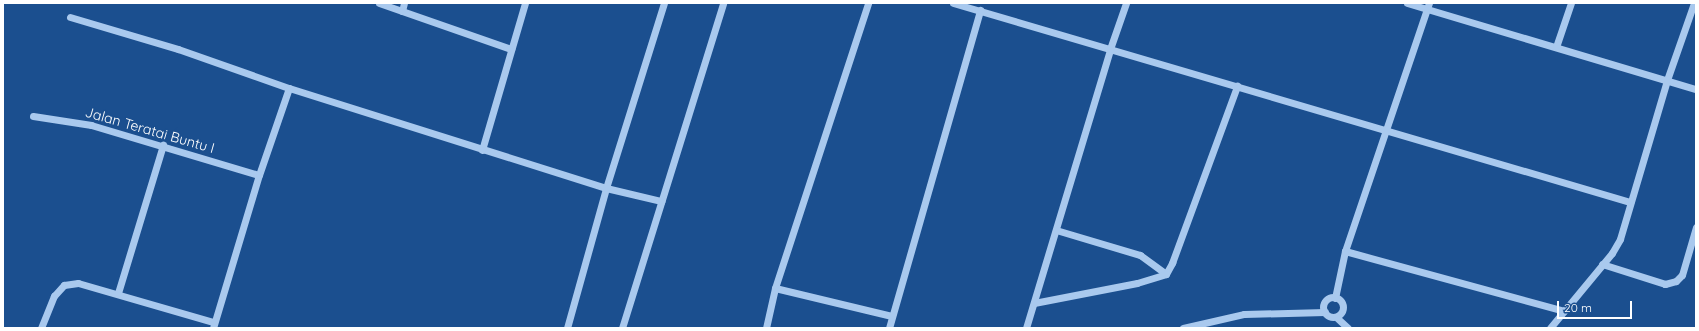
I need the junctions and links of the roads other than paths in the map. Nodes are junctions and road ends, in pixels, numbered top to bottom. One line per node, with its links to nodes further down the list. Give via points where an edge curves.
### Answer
1 (379, 3): 14 (street)
2 (404, 3): 14 (street)
3 (525, 3): 17 (street)
4 (664, 3): 28 (street)
5 (723, 3): 29 (street)
6 (868, 3): 36 (street)
7 (953, 3): 13 (street)
8 (1126, 3): 18 (street)
9 (1407, 3): 12 (street)
10 (1571, 3): 16 (street)
11 (1694, 3): 19 (street)
12 (1428, 6): 16 (street); 24 (street)
13 (980, 10): 18 (street); 42 (street)
14 (402, 11): 17 (street)
15 (70, 18): 21 (street, via 178,49)
16 (1556, 47): 19 (street)
17 (511, 49): 26 (street)
18 (1110, 49): 20 (street); 32 (street)
19 (1667, 80): 22 (street); 30 (street)
20 (1237, 86): 24 (street); 35 (street)
21 (289, 88): 26 (street); 27 (street)
22 (1696, 89)
23 (33, 116): 25 (street, Jalan Teratai Buntu I, via 91,125)
24 (1388, 129): 30 (street); 33 (street)
25 (162, 145): 27 (street, Jalan Teratai Buntu I); 37 (street)
26 (482, 150): 28 (street)
27 (259, 175): 44 (street)
28 (606, 188): 29 (street); 46 (street)
29 (660, 201): 47 (street)
30 (1630, 202): 34 (street, via 1620,239)
31 (1696, 227): 34 (street, via 1682,275 1676,281 1665,284)
32 (1056, 230): 35 (street, via 1140,255); 39 (street)
33 (1345, 251): 38 (street); 40 (street)
34 (1602, 264): 40 (street)
35 (1166, 274): 39 (street, via 1138,283)
36 (775, 288): 42 (street); 48 (street)
37 (118, 293): 44 (street); 45 (street, via 78,283 64,285 54,296)
38 (1335, 298): 41 (street, via 1326,301); 43 (street, via 1341,302 1343,308)
39 (1034, 303): 50 (street)
40 (1564, 311): 53 (street)
41 (1325, 312): 43 (street); 51 (street, via 1244,314)
42 (892, 316): 49 (street)
43 (1336, 317): 52 (street)
44 (213, 325)
45 (41, 328)
46 (567, 328)
47 (622, 328)
48 (766, 328)
49 (889, 328)
50 (1026, 328)
51 (1183, 328)
52 (1348, 328)
53 (1550, 328)

